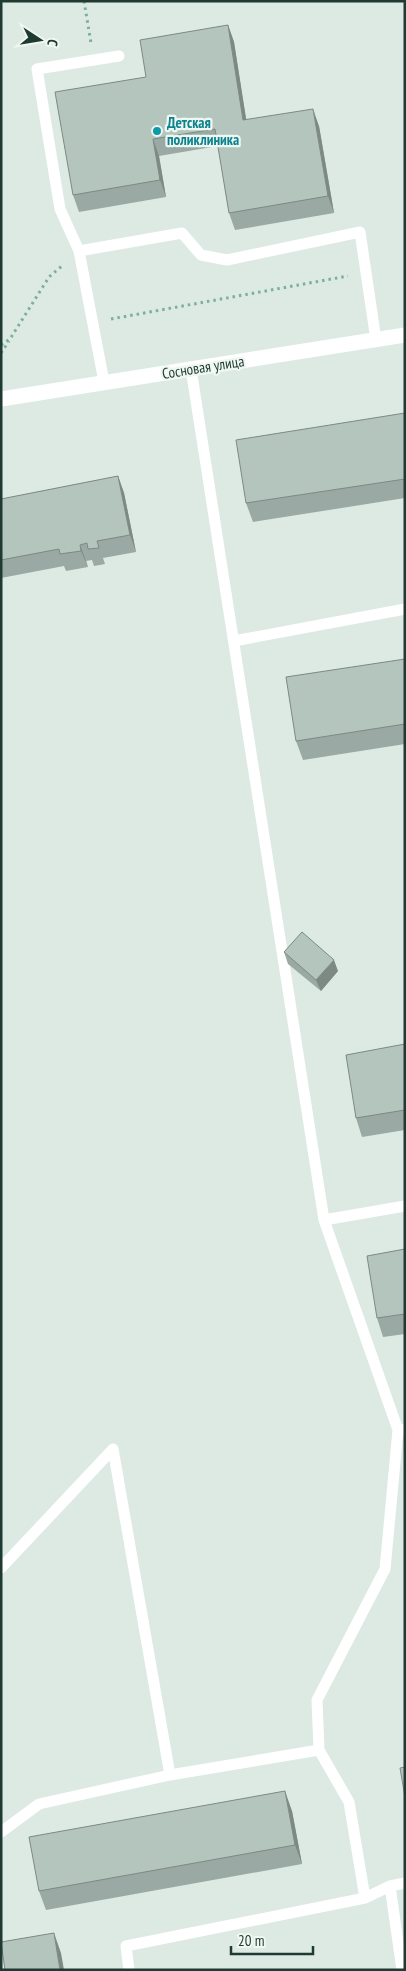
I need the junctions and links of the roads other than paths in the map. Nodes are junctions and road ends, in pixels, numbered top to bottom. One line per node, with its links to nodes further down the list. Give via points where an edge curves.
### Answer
1 (119, 56): 2 (lane, via 37,69 60,209)
2 (79, 251): 4 (lane, via 182,233 201,255 227,260 360,232); 6 (lane)
3 (405, 335): 4 (street, Сосновая улица)
4 (376, 340): 5 (street, Сосновая улица)
5 (192, 369): 6 (street, Сосновая улица); 9 (lane)
6 (104, 382): 7 (street, Сосновая улица)
7 (1, 399)
8 (405, 608): 9 (lane)
9 (234, 641): 11 (lane)
10 (405, 1206): 11 (lane)
11 (324, 1220): 12 (lane)
12 (401, 1430): 14 (lane, via 385,1568 317,1700)
13 (4, 1560): 15 (lane, via 113,1449)
14 (319, 1750): 15 (lane); 19 (lane, via 349,1802)
15 (170, 1775): 16 (lane, via 39,1804)
16 (1, 1832)
17 (405, 1883): 18 (lane)
18 (390, 1886): 19 (lane); 21 (lane)
19 (365, 1898): 20 (lane, via 126,1946)
20 (129, 1970)
21 (402, 1970)

